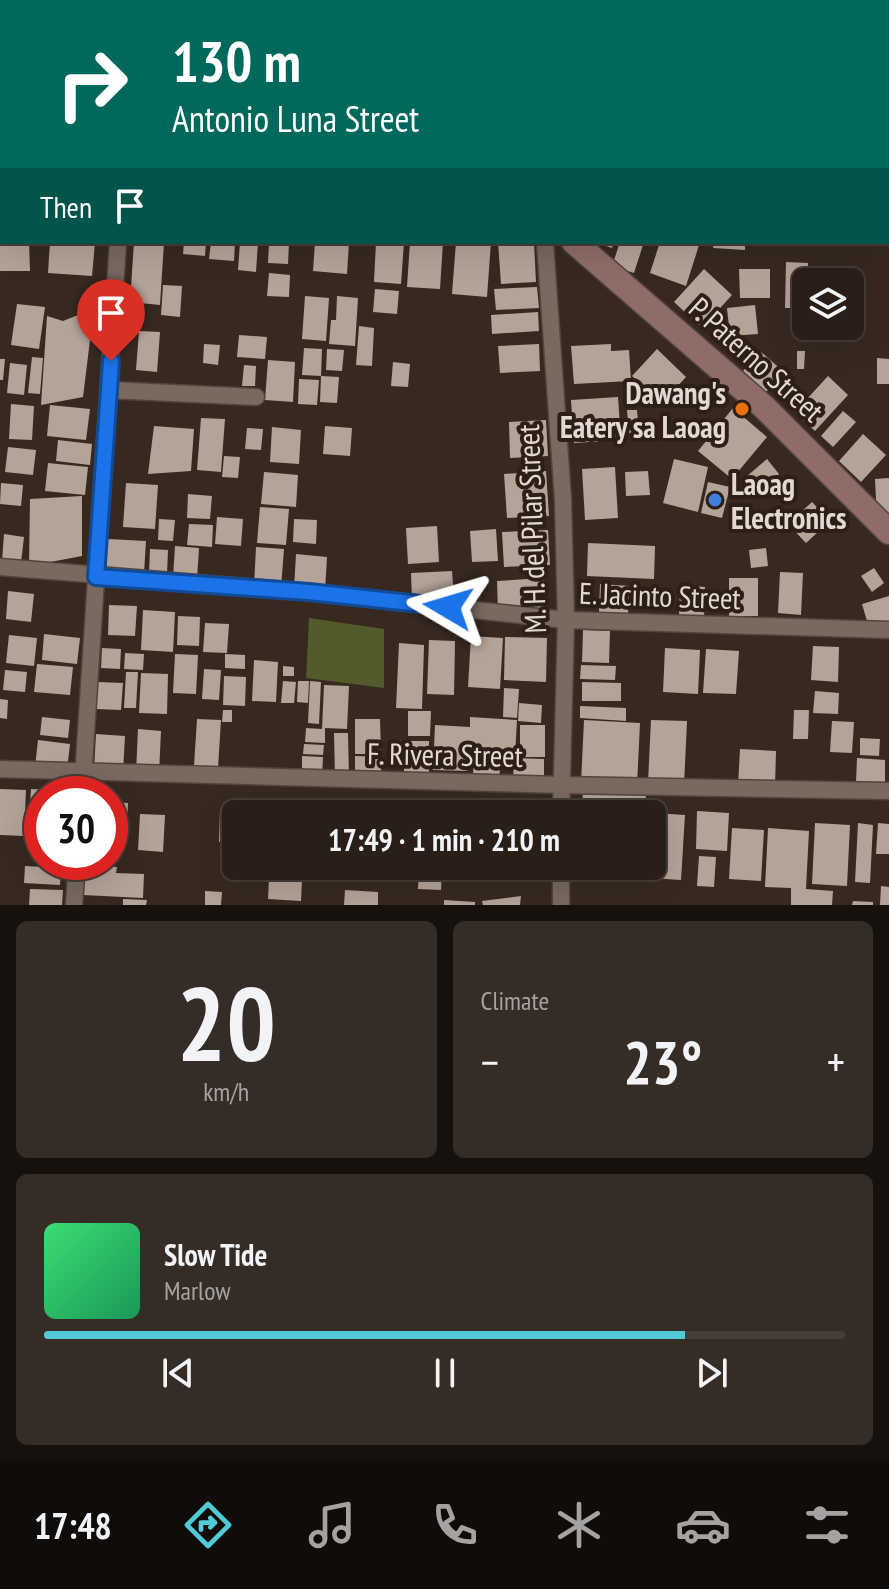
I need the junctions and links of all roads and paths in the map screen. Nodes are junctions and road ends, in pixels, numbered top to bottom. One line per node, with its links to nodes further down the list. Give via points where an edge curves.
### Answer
1 (118, 244): 4 (street)
2 (545, 244): 9 (street, M. H. del Pilar Street)
3 (576, 244): 6 (main road, P. Paterno Street, via 764,407)
4 (109, 390): 5 (street); 8 (street)
5 (256, 397)
6 (889, 532)
7 (0, 567): 8 (street, E. Jacinto Street)
8 (96, 577): 9 (street, E. Jacinto Street, via 309,592); 12 (street)
9 (566, 620): 10 (street, E. Jacinto Street); 14 (street, M. H. del Pilar Street)
10 (889, 630)
11 (0, 769): 12 (street, F. Rivera Street)
12 (83, 773): 13 (street); 14 (street, F. Rivera Street)
13 (83, 776)
14 (561, 785): 15 (street, F. Rivera Street); 16 (street, M. H. del Pilar Street)
15 (889, 791)
16 (561, 800)
17 (76, 880): 19 (street)
18 (561, 880): 20 (street)
19 (74, 905)
20 (561, 905)

